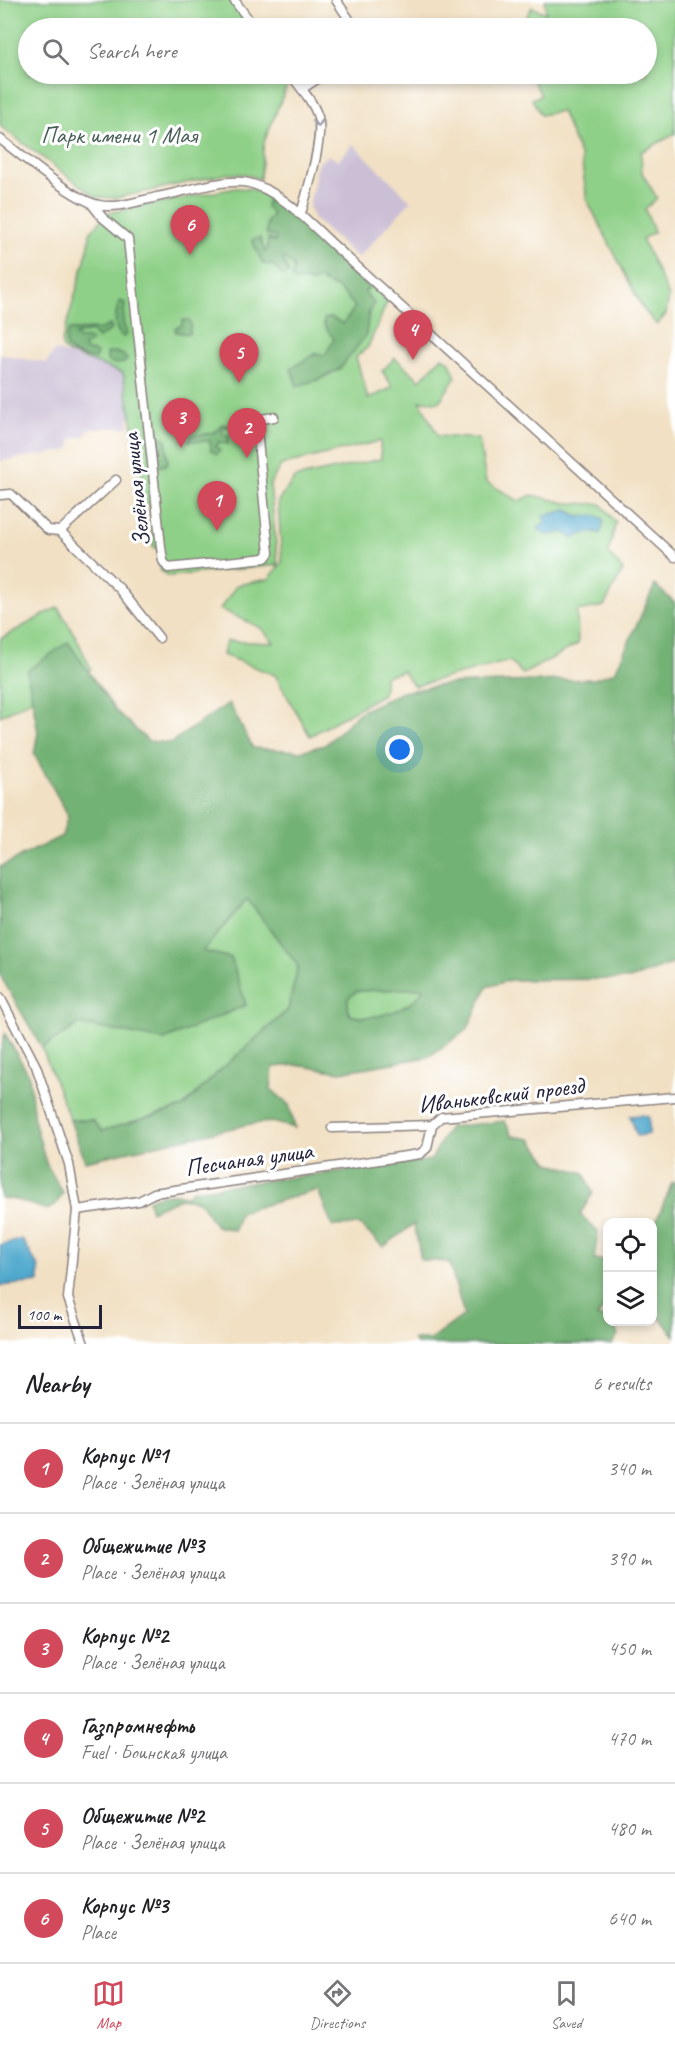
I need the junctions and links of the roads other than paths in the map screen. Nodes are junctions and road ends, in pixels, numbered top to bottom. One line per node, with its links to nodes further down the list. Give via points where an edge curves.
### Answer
1 (234, 0): 3 (street)
2 (336, 0): 4 (street)
3 (248, 18)
4 (348, 18)
5 (298, 84): 7 (street)
6 (310, 84): 7 (street)
7 (302, 89): 10 (street, one-way to 10, via 318,115 320,130)
8 (0, 139): 9 (street)
9 (91, 203): 10 (street, via 119,205 243,182 273,194); 11 (street, Зелёная улица, via 128,239 165,566 265,558 269,553 256,420)
10 (299, 214): 15 (street)
11 (274, 417)
12 (116, 480): 14 (street)
13 (0, 495): 14 (street, via 11,494 48,530)
14 (60, 531): 16 (street, via 120,589)
15 (675, 557)
16 (159, 638)
17 (0, 997): 21 (street, via 36,1066 69,1164)
18 (675, 1097): 19 (street, Иваньковский проезд, via 441,1117)
19 (432, 1125): 20 (street, Иваньковский проезд); 21 (street, Песчаная улица, via 427,1148 420,1154 154,1193 139,1201)
20 (332, 1128)
21 (77, 1210): 22 (street, via 69,1298)
22 (84, 1344)

